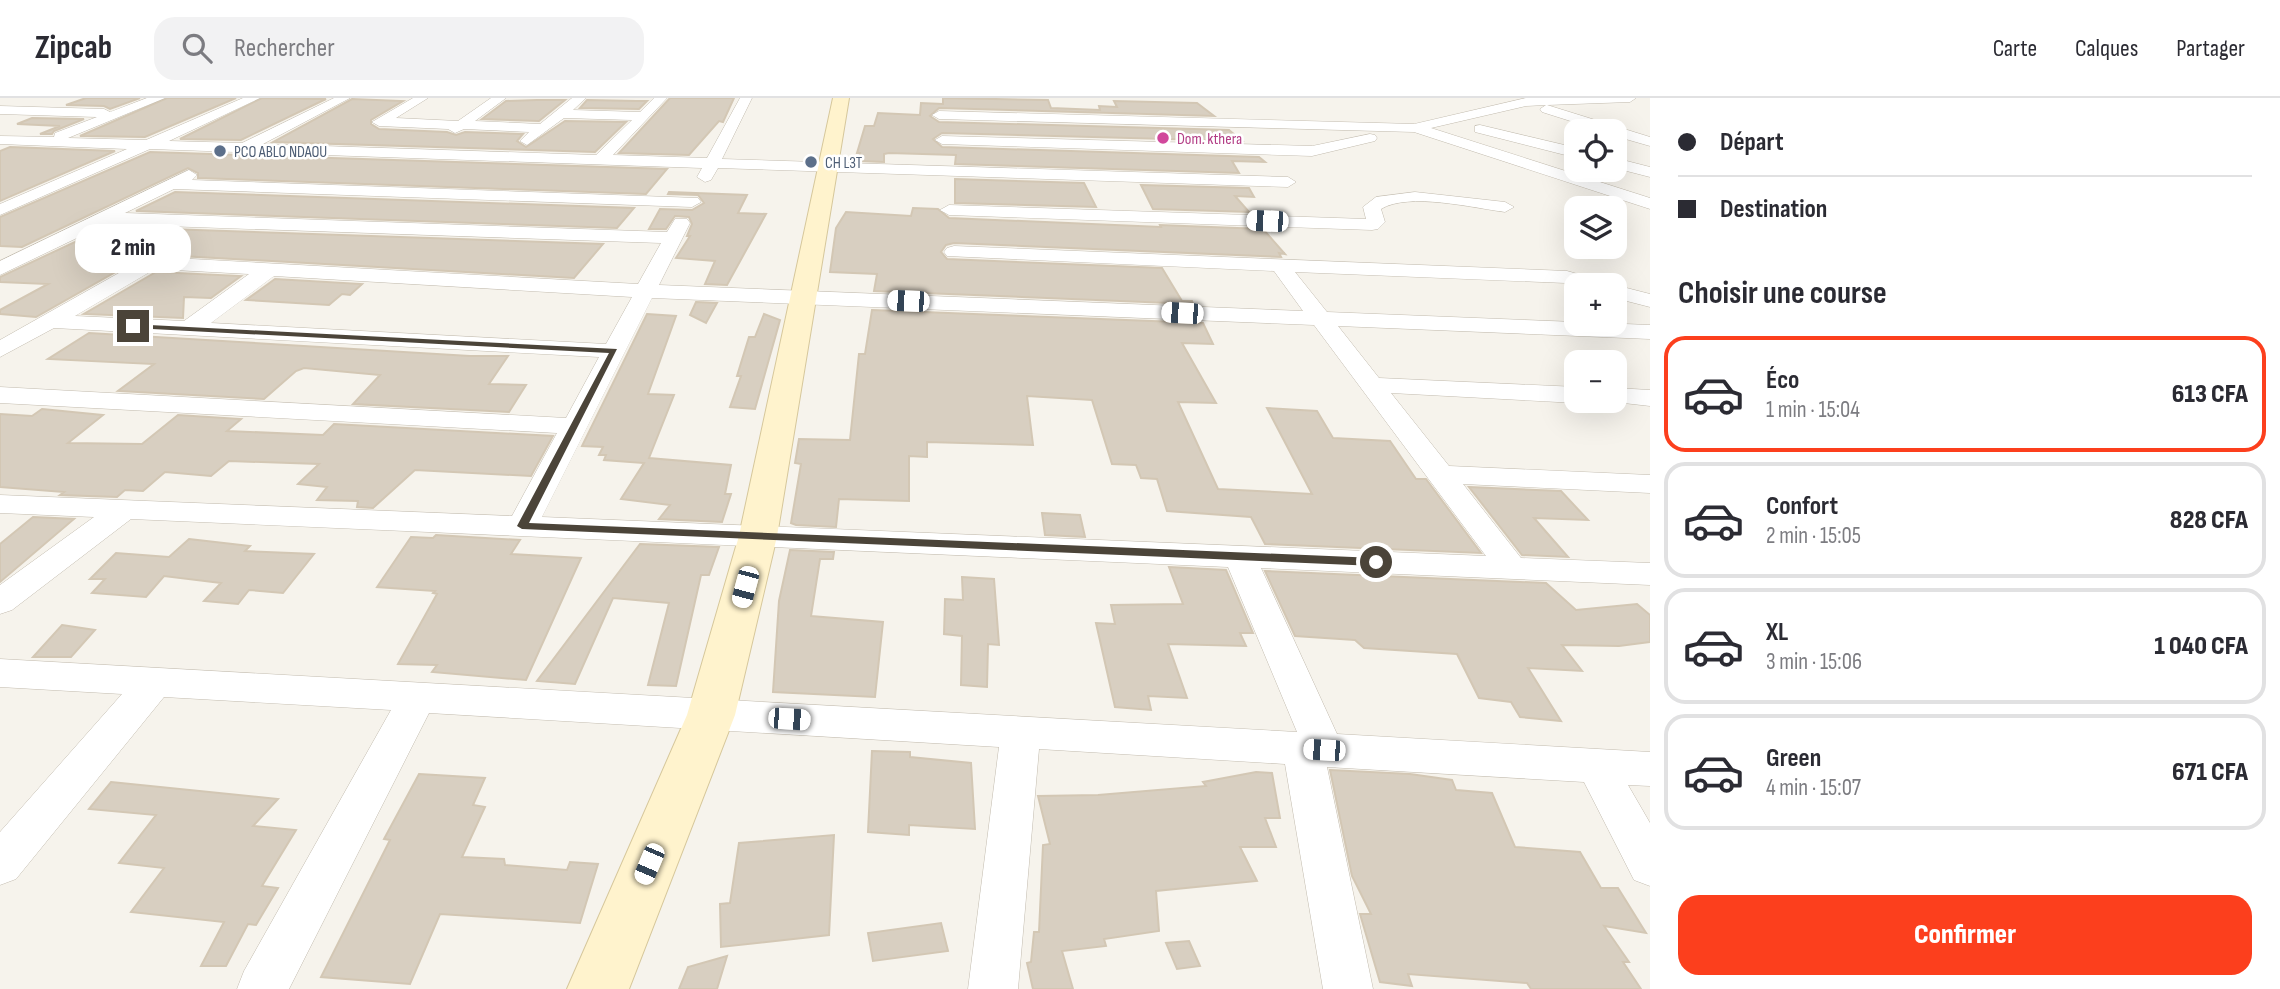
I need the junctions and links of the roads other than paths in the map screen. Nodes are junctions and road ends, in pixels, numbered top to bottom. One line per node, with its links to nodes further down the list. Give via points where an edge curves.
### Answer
1 (93, 98): 16 (street)
2 (159, 98): 17 (street)
3 (254, 98): 31 (street)
4 (344, 98): 32 (street)
5 (422, 98): 23 (street)
6 (500, 98): 22 (street)
7 (580, 98): 19 (street)
8 (661, 98): 20 (street)
9 (746, 98): 40 (street)
10 (841, 98): 42 (street)
11 (1616, 99): 12 (street); 13 (street)
12 (1525, 100): 18 (street, via 1499,108); 21 (street)
13 (1634, 102)
14 (938, 106): 25 (street); 28 (street)
15 (0, 110): 16 (street)
16 (55, 111): 17 (street)
17 (119, 113): 29 (street)
18 (1443, 113): 25 (street); 26 (street)
19 (560, 114): 20 (street); 24 (street)
20 (643, 116): 39 (street)
21 (1578, 118): 26 (street); 30 (street)
22 (460, 125): 23 (street); 24 (street); 36 (street)
23 (370, 128): 35 (street)
24 (543, 128): 38 (street)
25 (1415, 128): 33 (street, via 1312,151); 47 (street)
26 (1505, 135): 34 (street)
27 (0, 140): 29 (street)
28 (942, 140): 33 (street); 45 (street)
29 (46, 142): 31 (street); 37 (street)
30 (1650, 142)
31 (148, 145): 32 (street); 49 (street)
32 (244, 148): 35 (street); 44 (street)
33 (1268, 150): 45 (street, via 1288,182)
34 (1564, 150)
35 (330, 151): 36 (street)
36 (419, 153): 38 (street)
37 (11, 155)
38 (508, 156): 39 (street)
39 (601, 159): 40 (street)
40 (712, 163): 42 (street); 46 (street)
41 (1627, 166): 43 (street)
42 (828, 167): 45 (street); 60 (street)
43 (1650, 172)
44 (172, 184): 46 (street); 50 (street)
45 (947, 190): 48 (street, via 1372,225 1376,222 1372,207 1391,199); 55 (street, via 955,259)
46 (692, 202): 52 (street)
47 (1650, 204)
48 (1505, 207)
49 (0, 210)
50 (102, 218): 51 (street); 54 (street)
51 (217, 222): 52 (street); 53 (street)
52 (673, 239): 58 (street)
53 (154, 262): 56 (street); 63 (street)
54 (4, 266)
55 (1280, 266): 57 (street); 62 (street)
56 (271, 269): 58 (street); 64 (street)
57 (1564, 277)
58 (645, 291): 60 (street); 67 (street)
59 (1627, 294): 61 (street)
60 (803, 297): 62 (street, via 959,297); 79 (street)
61 (1650, 301)
62 (1321, 319): 65 (street); 68 (street)
63 (50, 321): 64 (street); 66 (street)
64 (188, 328): 67 (street)
65 (1650, 332)
66 (0, 350)
67 (614, 351): 73 (street)
68 (1372, 385): 69 (street); 74 (street)
69 (1564, 394)
70 (0, 396): 73 (street)
71 (1627, 397): 72 (street)
72 (1650, 398)
73 (574, 426): 78 (street)
74 (1440, 474): 75 (street); 81 (street)
75 (1650, 484)
76 (0, 504): 77 (street)
77 (125, 509): 78 (street); 83 (street)
78 (522, 526): 79 (street)
79 (758, 536): 80 (street); 87 (street)
80 (1240, 556): 81 (street); 89 (street)
81 (1512, 568): 82 (street)
82 (1650, 574)
83 (0, 602)
84 (0, 673): 85 (street)
85 (155, 682): 86 (street); 92 (street)
86 (418, 698): 87 (street); 94 (street)
87 (711, 715): 88 (street); 95 (street)
88 (1021, 733): 89 (street); 96 (street)
89 (1314, 750): 90 (street); 97 (street)
90 (1597, 766): 91 (street); 93 (street)
91 (1650, 769)
92 (0, 864)
93 (1650, 865)
94 (262, 989)
95 (597, 989)
96 (993, 989)
97 (1348, 989)

